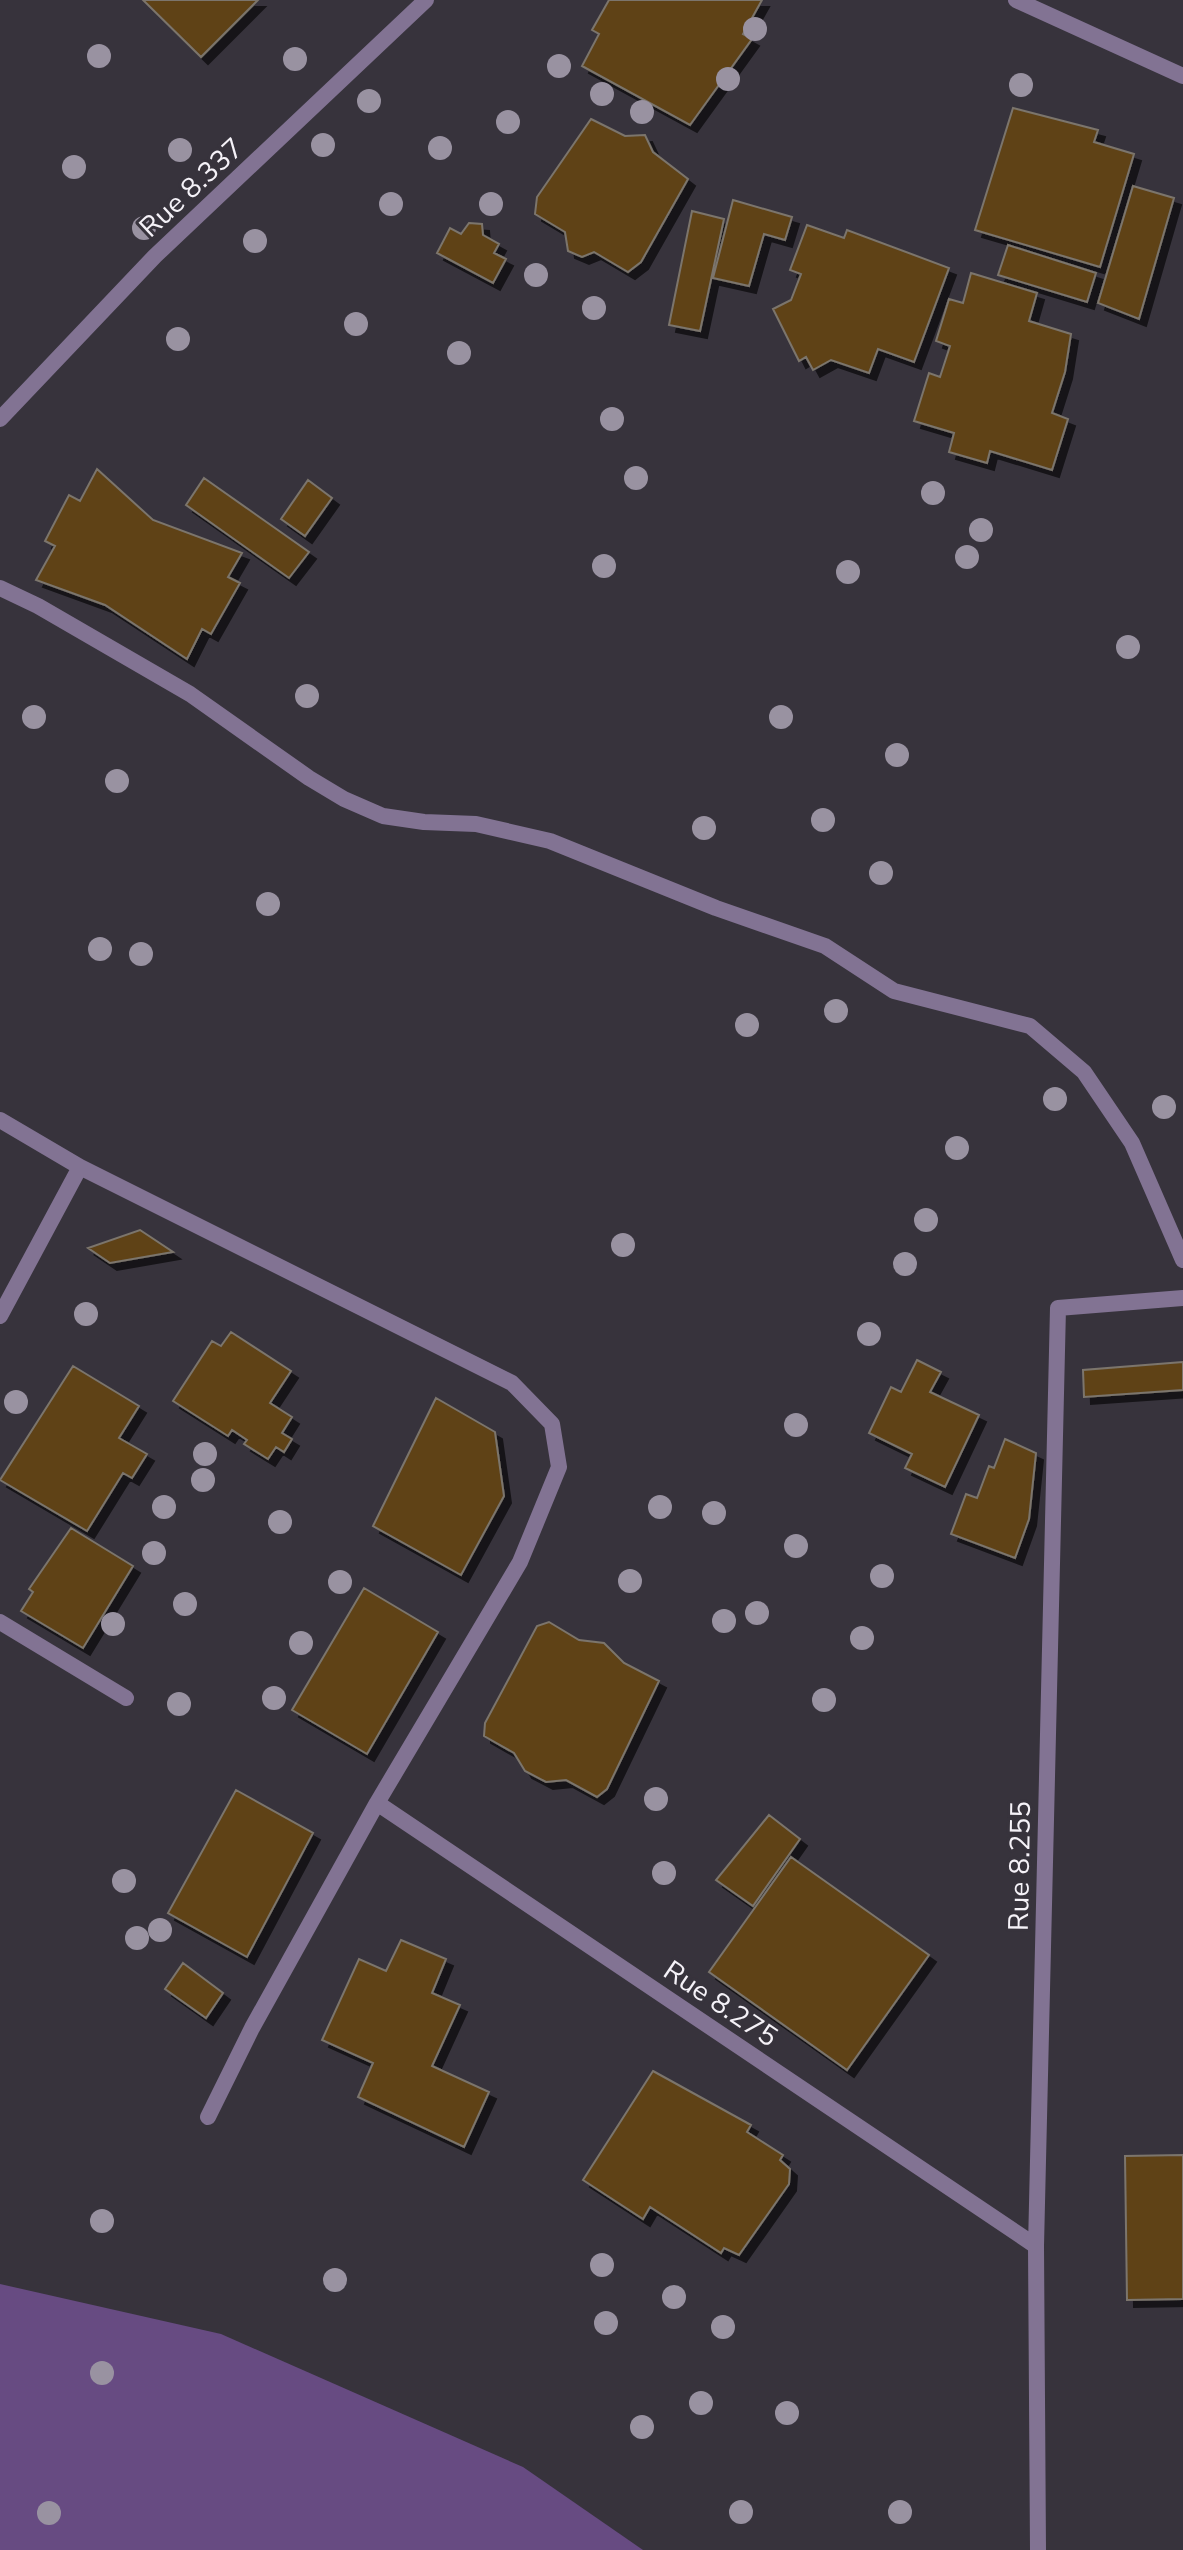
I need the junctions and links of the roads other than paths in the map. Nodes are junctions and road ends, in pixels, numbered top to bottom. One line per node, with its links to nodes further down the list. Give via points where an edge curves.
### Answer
1 (1016, 0): 3 (street)
2 (419, 2): 4 (street, Rue 8.337, via 155,256)
3 (1183, 76)
4 (0, 419)
5 (0, 588): 8 (street, via 190,694 309,778 383,816 476,824 550,841 825,946 894,991 1030,1026 1084,1072 1132,1143)
6 (0, 1120): 7 (street)
7 (80, 1167): 10 (street); 13 (street, via 512,1383 552,1424 559,1467 520,1562)
8 (1183, 1260)
9 (1183, 1298): 15 (street, Rue 8.255, via 1058,1308)
10 (0, 1316)
11 (0, 1622): 12 (street)
12 (126, 1698)
13 (377, 1803): 14 (street); 15 (street, Rue 8.275)
14 (208, 2117)
15 (1036, 2246): 16 (street, Rue 8.255)
16 (1038, 2550)

